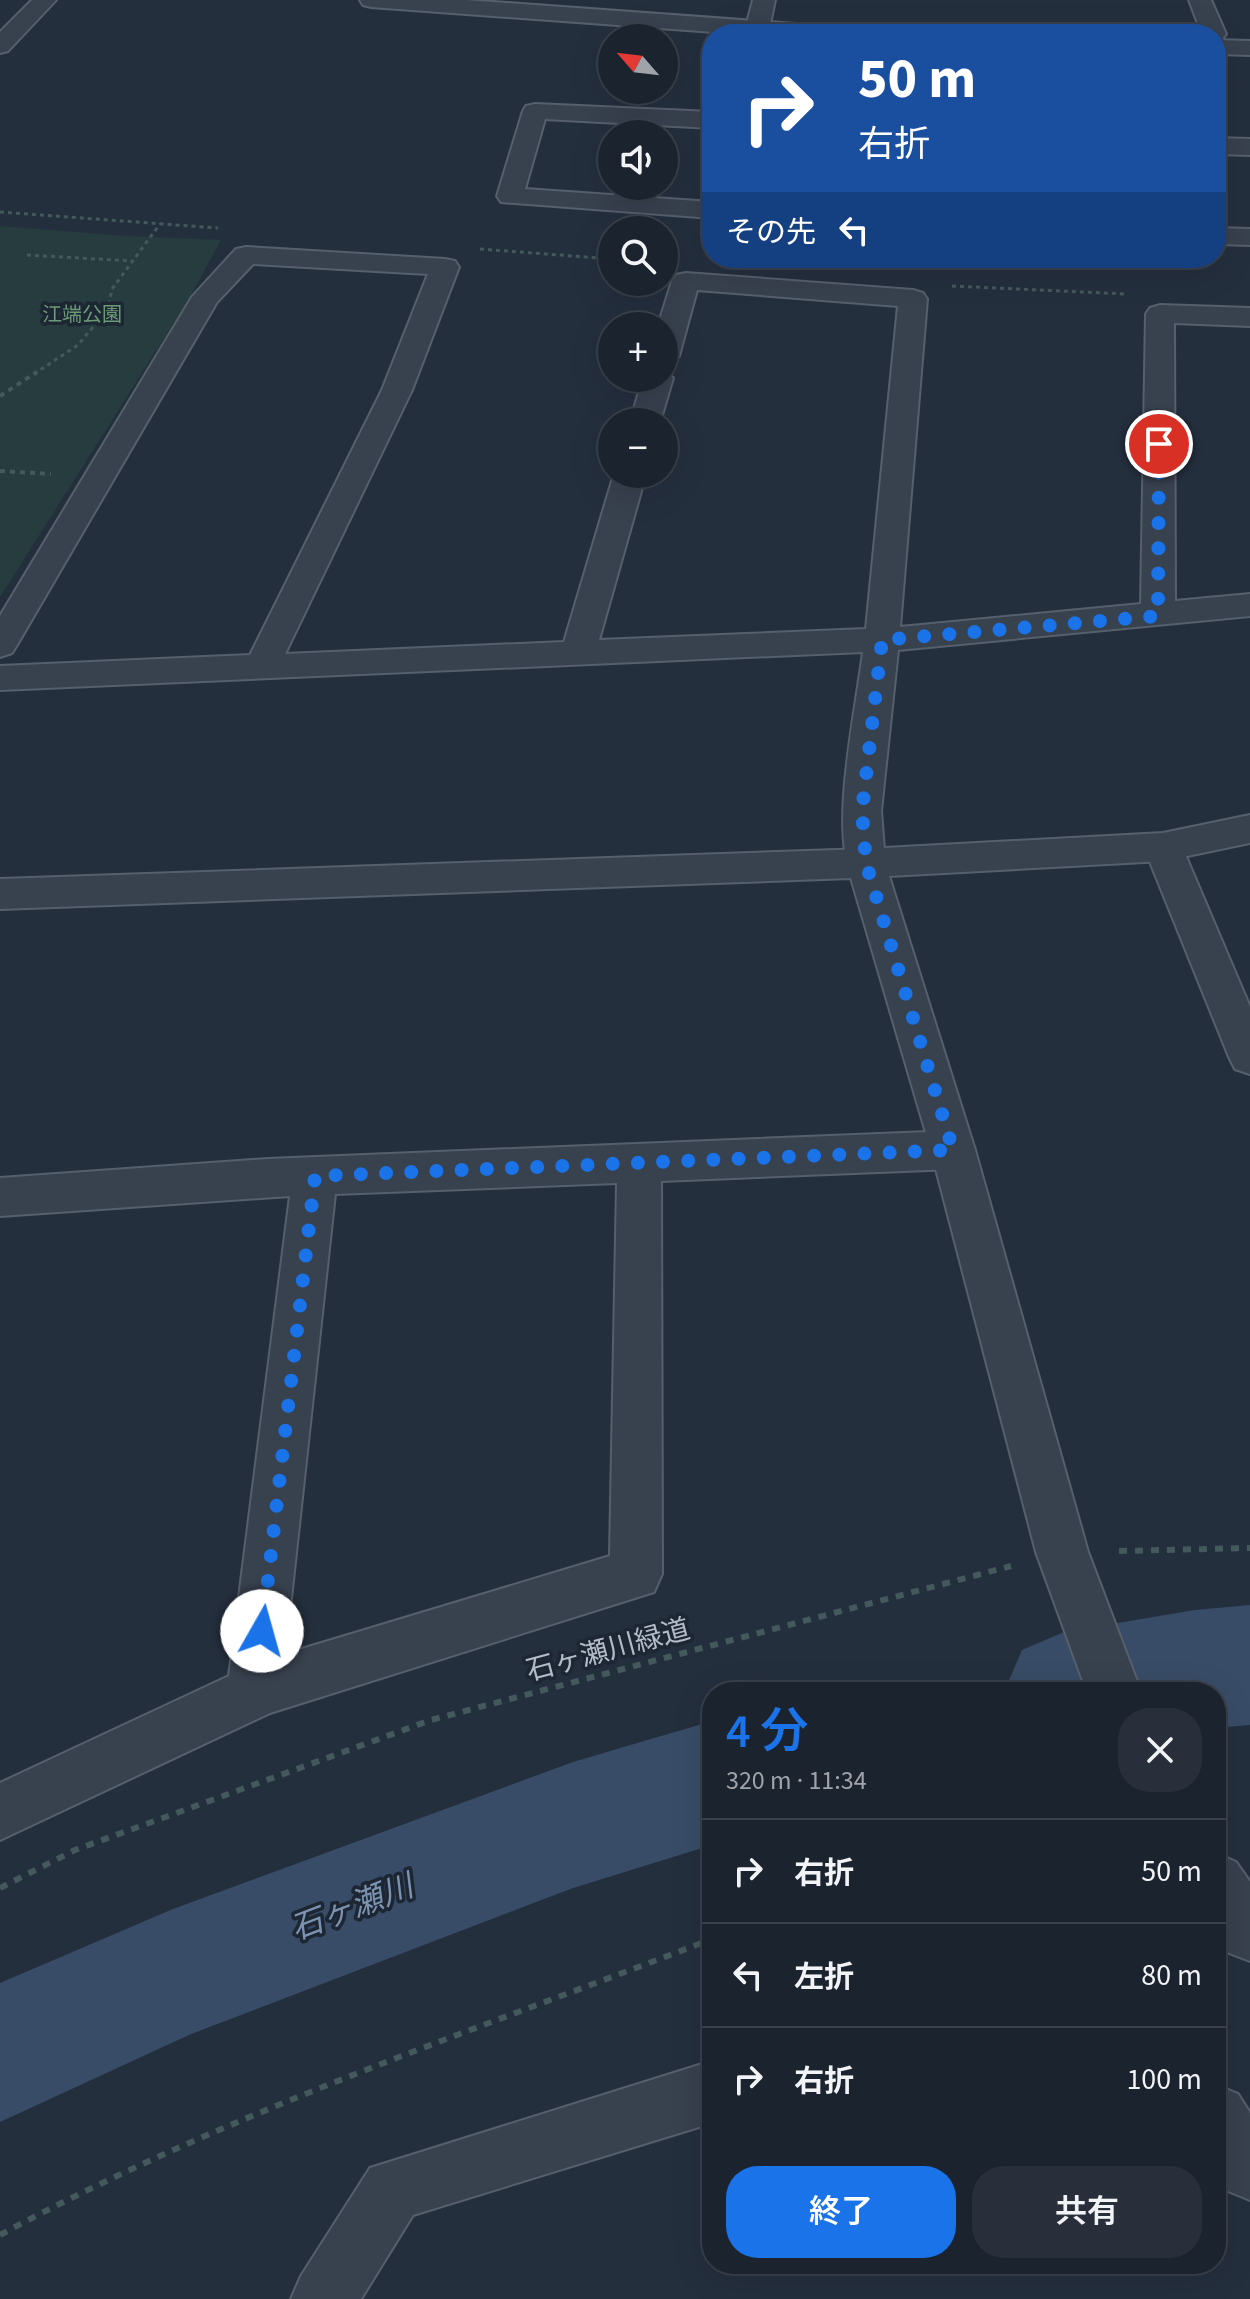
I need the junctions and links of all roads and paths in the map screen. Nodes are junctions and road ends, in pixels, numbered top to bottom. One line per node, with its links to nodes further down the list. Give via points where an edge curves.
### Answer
1 (45, 0): 9 (street)
2 (371, 0): 7 (street)
3 (764, 0): 5 (street)
4 (1200, 0): 6 (street)
5 (759, 24)
6 (1209, 24)
7 (702, 27)
8 (1226, 44): 10 (street)
9 (0, 45)
10 (1250, 48)
11 (702, 119): 14 (street, via 535,111 510,196)
12 (1226, 146): 13 (street)
13 (1250, 147)
14 (702, 203)
15 (160, 224): 19 (path)
16 (1226, 236): 17 (street)
17 (1250, 237)
18 (27, 255): 19 (path)
19 (133, 261): 24 (path, via 112,289 108,309 78,345)
20 (945, 285): 21 (path)
21 (1129, 295)
22 (677, 312): 28 (street, via 686,281 913,299)
23 (1250, 317): 27 (street, via 1160,314)
24 (0, 396)
25 (626, 488): 30 (street)
26 (1250, 605): 27 (street)
27 (1158, 616): 28 (street)
28 (882, 640): 30 (street); 35 (street, via 862,811)
29 (0, 645): 31 (street, via 171,352 206,297 246,255 445,267 397,390)
30 (578, 654): 31 (street)
31 (261, 668): 32 (street)
32 (0, 678)
33 (1250, 829): 34 (street)
34 (1163, 847): 35 (street); 37 (street)
35 (866, 863): 36 (street); 38 (street)
36 (0, 894)
37 (1250, 1057)
38 (953, 1150): 39 (street); 43 (street)
39 (639, 1165): 40 (street); 45 (street, via 636,1574)
40 (315, 1176): 41 (street); 45 (street)
41 (0, 1197)
42 (1250, 1548): 43 (path, 石ヶ瀬川緑道)
43 (1062, 1552): 44 (street); 47 (path, 石ヶ瀬川緑道, via 431,1720 75,1850)
44 (1110, 1682)
45 (254, 1692): 46 (street)
46 (0, 1812)
47 (0, 1888)
48 (1226, 1897): 49 (street)
49 (1250, 1932)
50 (702, 1943): 54 (path, via 299,2098 87,2188)
51 (702, 2095): 55 (street, via 392,2190)
52 (1226, 2132): 53 (street)
53 (1250, 2169)
54 (0, 2235)
55 (324, 2299)

